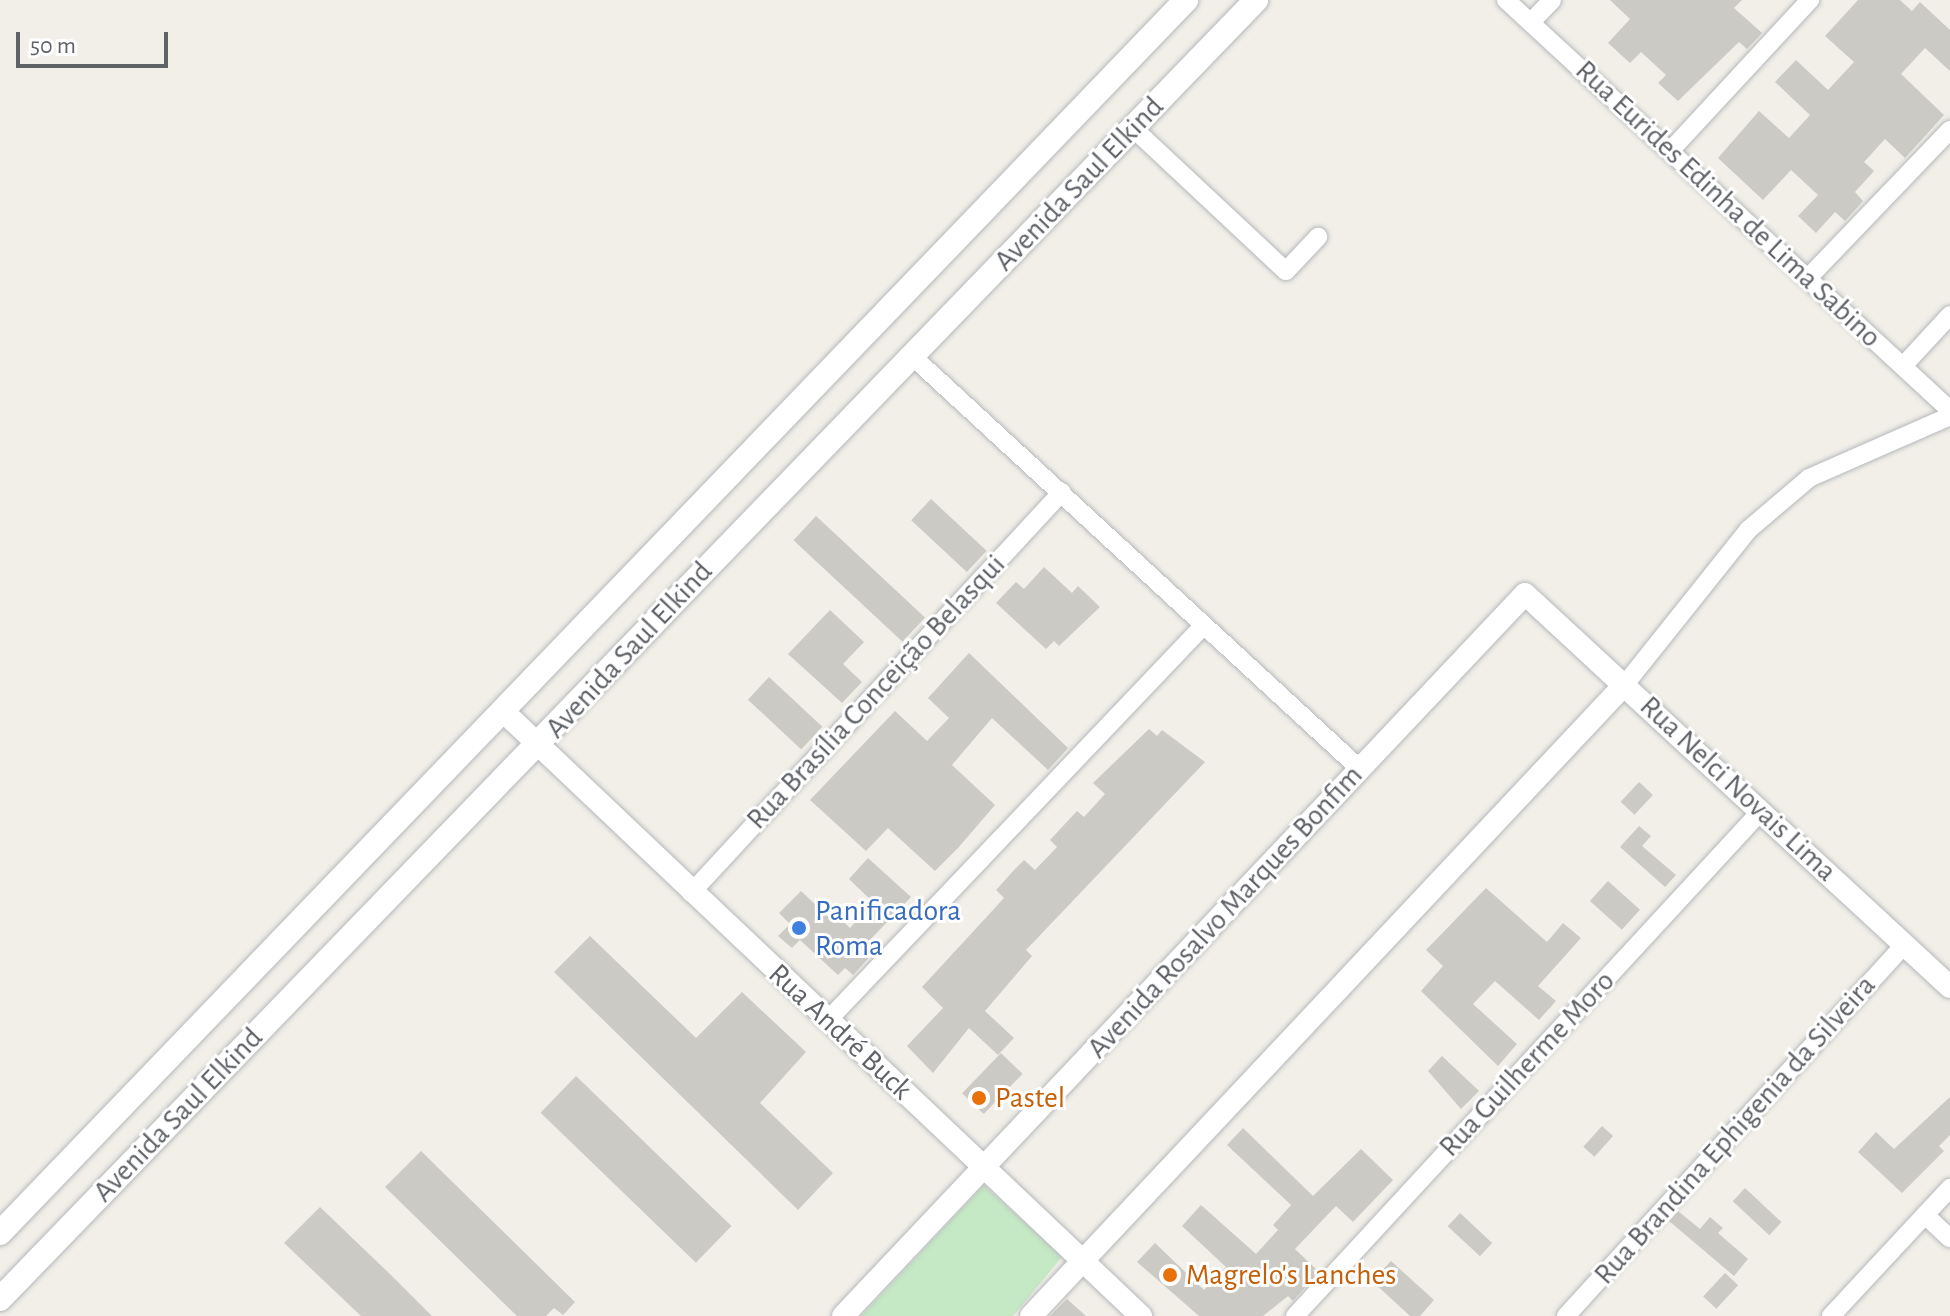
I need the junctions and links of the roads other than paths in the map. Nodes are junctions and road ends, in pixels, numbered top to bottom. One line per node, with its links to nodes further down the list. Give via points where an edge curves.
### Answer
1 (1186, 0): 21 (main road, Avenida Saul Elkind)
2 (1256, 0): 7 (main road, Avenida Saul Elkind)
3 (1506, 0): 6 (street, Rua Eurides Edinha de Lima Sabino)
4 (1552, 0): 6 (street)
5 (1810, 0): 9 (street)
6 (1531, 22): 9 (street, Rua Eurides Edinha de Lima Sabino)
7 (1134, 129): 10 (street, via 1286,271); 13 (main road, Avenida Saul Elkind)
8 (1950, 130): 11 (street)
9 (1671, 150): 11 (street, Rua Eurides Edinha de Lima Sabino)
10 (1318, 237)
11 (1808, 278): 14 (street, Rua Eurides Edinha de Lima Sabino)
12 (1950, 315): 14 (street)
13 (911, 355): 17 (street); 22 (main road, Avenida Saul Elkind)
14 (1903, 366): 15 (street, Rua Eurides Edinha de Lima Sabino)
15 (1950, 410)
16 (1950, 416): 20 (street, via 1809,478 1748,530)
17 (1062, 492): 19 (street); 25 (street, Rua Brasília Conceição Belasqui)
18 (1525, 594): 20 (street, Rua Nelci Novais Lima); 23 (street, Avenida Rosalvo Marques Bonfim)
19 (1204, 625): 23 (street); 28 (street)
20 (1626, 683): 24 (street, Rua Nelci Novais Lima); 34 (street)
21 (504, 712): 22 (street, Rua André Buck); 32 (main road, Avenida Saul Elkind)
22 (539, 747): 25 (street, Rua André Buck); 35 (main road, Avenida Saul Elkind)
23 (1360, 769): 29 (street, Avenida Rosalvo Marques Bonfim)
24 (1760, 812): 26 (street, Rua Nelci Novais Lima); 39 (street, Rua Guilherme Moro)
25 (691, 893): 28 (street, Rua André Buck)
26 (1904, 945): 27 (street, Rua Nelci Novais Lima); 40 (street, Rua Brandina Ephigenia da Silveira)
27 (1950, 987)
28 (828, 1020): 29 (street, Rua André Buck)
29 (984, 1168): 34 (street, Rua André Buck); 36 (street, Avenida Rosalvo Marques Bonfim)
30 (1950, 1188): 31 (street)
31 (1925, 1215): 33 (street); 41 (street)
32 (0, 1233)
33 (1950, 1238)
34 (1082, 1261): 37 (street); 38 (street, Rua André Buck)
35 (0, 1299)
36 (843, 1316)
37 (1031, 1316)
38 (1141, 1316)
39 (1295, 1316)
40 (1566, 1316)
41 (1831, 1316)

